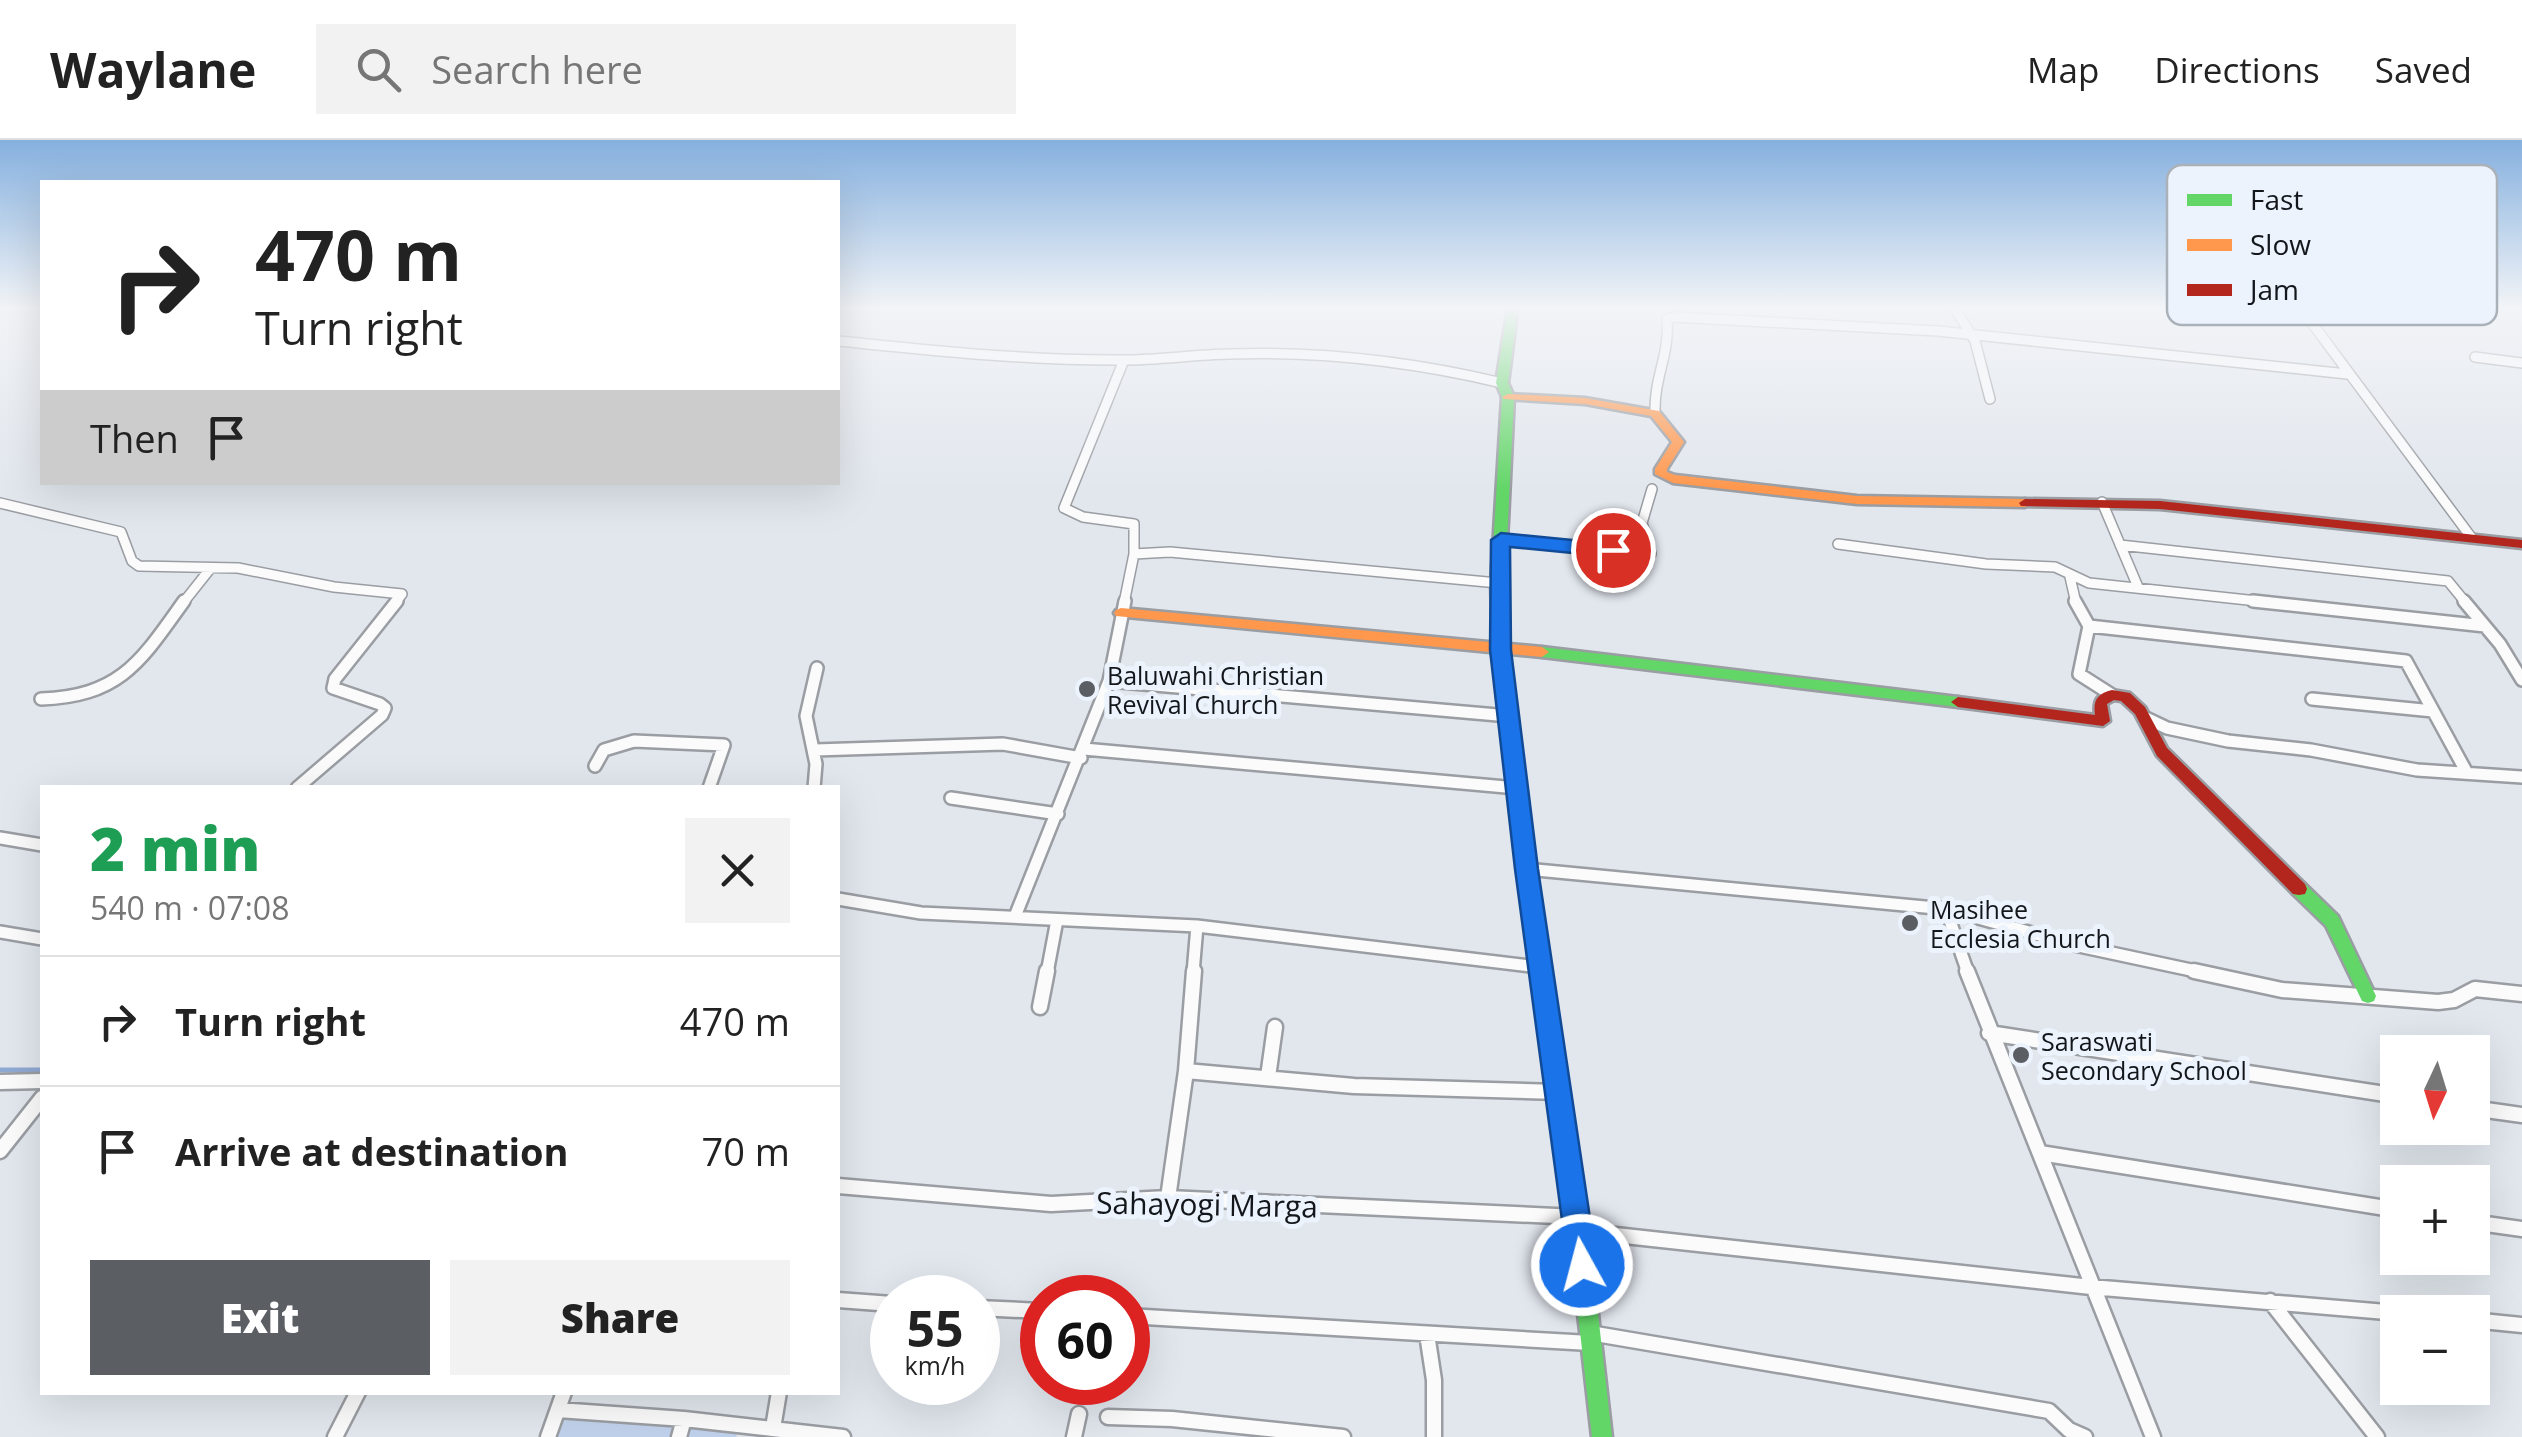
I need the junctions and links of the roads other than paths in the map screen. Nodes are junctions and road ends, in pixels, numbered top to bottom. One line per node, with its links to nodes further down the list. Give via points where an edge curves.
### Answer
1 (1121, 368): 20 (street, via 1064,508 1134,524)
2 (1443, 368): 9 (street)
3 (1508, 368): 9 (street)
4 (1660, 368): 11 (street)
5 (1981, 368): 10 (street)
6 (2284, 368): 8 (street)
7 (2343, 368): 8 (street)
8 (2348, 374): 15 (street)
9 (1506, 390): 11 (street); 16 (street)
10 (1990, 399)
11 (1654, 413): 14 (street, via 1678,442 1661,469 1673,479 1875,500)
12 (1652, 489): 16 (street, via 1642,523 1651,554)
13 (0, 502): 21 (street, via 121,532 139,566)
14 (2102, 502): 15 (street); 19 (street)
15 (2471, 537): 18 (street)
16 (1501, 540): 23 (street)
17 (1838, 544): 22 (street, via 2056,567)
18 (2522, 544)
19 (2120, 545): 24 (street); 27 (street, via 2448,582)
20 (1134, 554): 23 (street); 25 (street)
21 (210, 569): 33 (street, via 123,679 86,699); 43 (street, via 402,594 333,688 380,704 382,715)
22 (2070, 577): 24 (street); 26 (street)
23 (1498, 583): 28 (street)
24 (2138, 587): 27 (street)
25 (1121, 614): 28 (street); 31 (street)
26 (2089, 626): 32 (street, via 2079,674); 35 (street, via 2406,662)
27 (2484, 626): 30 (street)
28 (1500, 650): 32 (street, via 1573,653 2103,721 2100,702); 36 (street)
29 (817, 668): 38 (street, via 807,732)
30 (2522, 680)
31 (1109, 682): 36 (street); 39 (street)
32 (2112, 695): 37 (street, via 2125,697)
33 (40, 699)
34 (2312, 700): 35 (street)
35 (2433, 711): 41 (street)
36 (1509, 716): 46 (street)
37 (2146, 718): 41 (street, via 2228,741); 61 (street, via 2162,752 2209,804 2332,921)
38 (815, 750): 39 (street, via 1004,744); 45 (street)
39 (1083, 754): 46 (street); 48 (street)
40 (595, 766): 44 (street, via 604,750 634,740 724,745)
41 (2466, 774): 42 (street)
42 (2522, 778)
43 (300, 785)
44 (710, 785)
45 (815, 785)
46 (1517, 788): 51 (street)
47 (950, 798): 48 (street)
48 (1058, 814): 54 (street)
49 (0, 838): 50 (street)
50 (40, 845)
51 (1526, 869): 53 (street); 59 (street)
52 (840, 899): 54 (street, via 922,913)
53 (1946, 909): 61 (street, via 2078,946 2282,990); 64 (street)
54 (1016, 914): 55 (street)
55 (1057, 920): 56 (street); 62 (street)
56 (1197, 926): 59 (street); 65 (street)
57 (0, 932): 58 (street)
58 (40, 938)
59 (1539, 967): 69 (street)
60 (2522, 994): 61 (street, via 2487,988 2438,1002)
61 (2368, 996)
62 (1040, 1007)
63 (1276, 1027): 66 (street)
64 (1989, 1033): 70 (street); 75 (street)
65 (1186, 1071): 66 (street); 77 (street)
66 (1268, 1078): 69 (street)
67 (40, 1081): 68 (street)
68 (0, 1082)
69 (1558, 1092): 79 (street)
70 (2380, 1093)
71 (40, 1101): 74 (street)
72 (2490, 1111): 73 (street)
73 (2522, 1115)
74 (0, 1151)
75 (2040, 1153): 78 (street); 82 (street)
76 (840, 1186): 77 (street, Sahayogi Marga, via 1051,1204)
77 (1168, 1198): 79 (street, Sahayogi Marga)
78 (2380, 1207)
79 (1578, 1224): 82 (street, Sahayogi Marga); 91 (street)
80 (2490, 1225): 81 (street)
81 (2522, 1230)
82 (2091, 1288): 84 (street, Sahayogi Marga); 109 (street)
83 (840, 1300): 85 (street)
84 (2270, 1301): 86 (street, Sahayogi Marga); 110 (street)
85 (870, 1302)
86 (2380, 1311)
87 (1150, 1317): 90 (street)
88 (2490, 1322): 89 (street)
89 (2522, 1325)
90 (1426, 1334): 91 (street); 106 (street)
91 (1590, 1338): 107 (street); 108 (street, via 2049,1411)
92 (356, 1395): 100 (street)
93 (563, 1395): 95 (street)
94 (780, 1395): 99 (street)
95 (558, 1410): 98 (street); 101 (street)
96 (1078, 1414): 104 (street)
97 (1108, 1417): 105 (street)
98 (684, 1420): 99 (street); 102 (street)
99 (774, 1428): 103 (street)
100 (335, 1437)
101 (548, 1437)
102 (679, 1437)
103 (844, 1437)
104 (1074, 1437)
105 (1343, 1437)
106 (1434, 1437)
107 (1602, 1437)
108 (2085, 1437)
109 (2153, 1437)
110 (2376, 1437)

